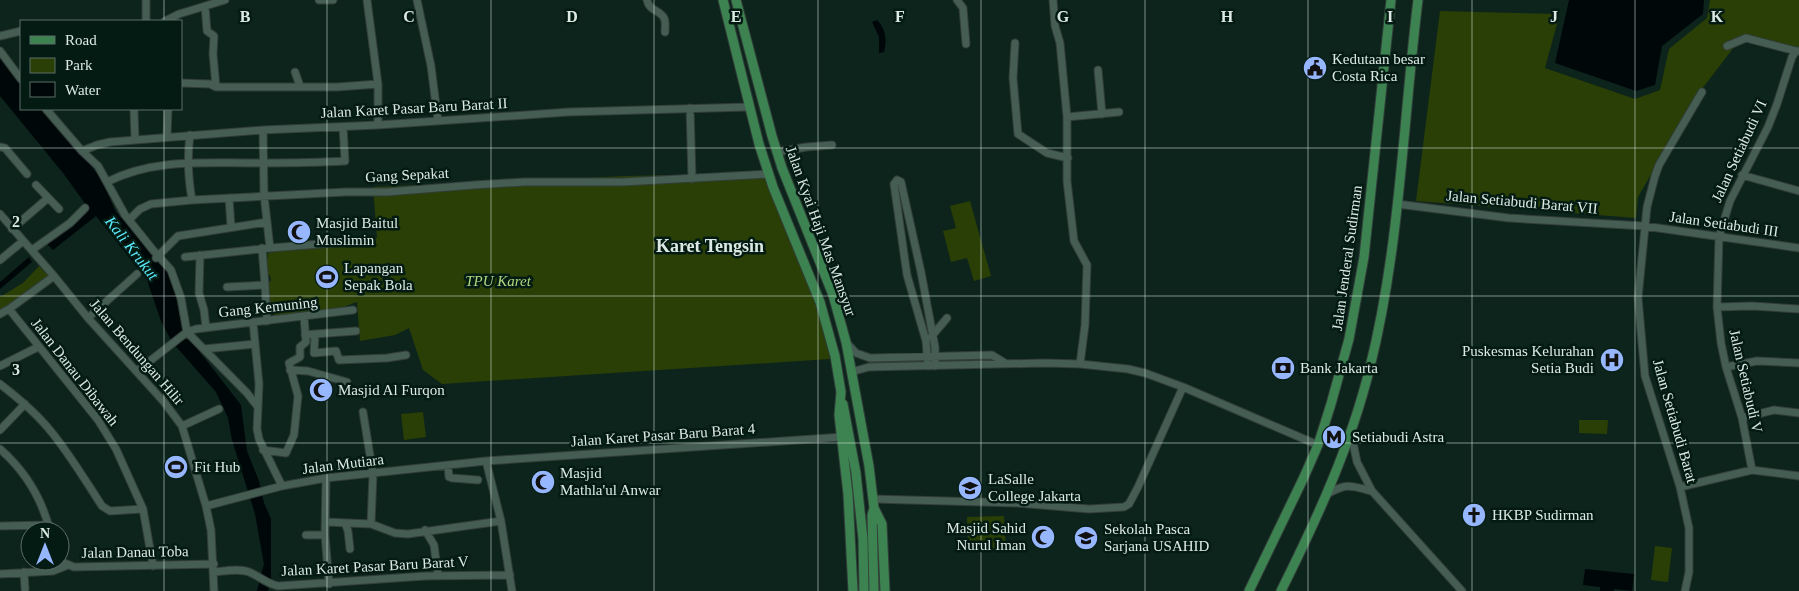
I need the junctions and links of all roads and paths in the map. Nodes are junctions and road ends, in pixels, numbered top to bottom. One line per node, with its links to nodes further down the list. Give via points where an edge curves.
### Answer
1 (146, 0): 15 (street)
2 (225, 0): 14 (street)
3 (319, 0): 4 (street)
4 (333, 0)
5 (367, 0): 29 (street)
6 (417, 0): 41 (street)
7 (647, 0): 18 (street, via 650,8 664,17)
8 (723, 0): 33 (main road, Jalan Kyai Haji Mas Mansyur)
9 (736, 0): 51 (main road, Jalan Kyai Haji Mas Mansyur)
10 (957, 0): 21 (street, via 963,8)
11 (1053, 0): 40 (street)
12 (1391, 0): 141 (main road, Jalan Jenderal Sudirman, via 1361,276 1349,339)
13 (1418, 0): 68 (main road)
14 (205, 6): 16 (street); 31 (street, via 207,31 214,36)
15 (146, 20)
16 (167, 20)
17 (20, 31): 19 (street)
18 (665, 32)
19 (0, 36)
20 (1015, 43): 52 (street, via 1013,78 1018,134 1047,153)
21 (966, 44)
22 (1727, 46): 24 (street, via 1746,38)
23 (0, 51): 27 (street)
24 (1798, 51): 57 (street, Jalan Setiabudi VI, via 1792,57 1768,127)
25 (1098, 70): 39 (street)
26 (295, 72): 30 (street)
27 (20, 78)
28 (182, 83): 31 (street)
29 (378, 84): 30 (street); 42 (street)
30 (300, 86): 31 (street)
31 (216, 87)
32 (1702, 92): 74 (street, Jalan Setiabudi Barat, via 1660,165)
33 (749, 107): 34 (street, Jalan Karet Pasar Baru Barat II); 56 (main road, Jalan Kyai Haji Mas Mansyur)
34 (690, 108): 41 (street, Jalan Karet Pasar Baru Barat II); 58 (street)
35 (47, 110): 50 (street)
36 (134, 110): 47 (street)
37 (168, 110): 46 (street)
38 (1119, 112): 39 (street)
39 (1102, 114): 40 (street)
40 (1067, 117): 52 (street)
41 (438, 120): 42 (street, Jalan Karet Pasar Baru Barat II)
42 (378, 125): 43 (street, Jalan Karet Pasar Baru Barat II)
43 (343, 127): 44 (street, Jalan Karet Pasar Baru Barat II); 54 (street, via 345,161)
44 (263, 130): 45 (street, Jalan Karet Pasar Baru Barat II); 54 (street)
45 (190, 136): 46 (street, Jalan Karet Pasar Baru Barat II); 53 (street)
46 (168, 137): 47 (street, Jalan Karet Pasar Baru Barat II)
47 (136, 140): 50 (street, Jalan Karet Pasar Baru Barat II, via 110,142)
48 (832, 145): 51 (street)
49 (2, 147): 55 (street)
50 (82, 151): 59 (street, via 98,166)
51 (777, 152): 112 (main road, Jalan Kyai Haji Mas Mansyur, via 828,280)
52 (1068, 158): 120 (street, via 1074,241 1088,265)
53 (188, 163): 54 (street); 59 (street, via 145,168 124,173); 66 (street)
54 (265, 163): 62 (street)
55 (27, 174)
56 (769, 174): 58 (street, Gang Sepakat); 130 (main road, Jalan Kyai Haji Mas Mansyur, via 820,302)
57 (1742, 174): 61 (street); 77 (street, Jalan Setiabudi VI)
58 (692, 178): 62 (street, Gang Sepakat, via 524,182 386,192)
59 (107, 182): 72 (street)
60 (36, 185): 63 (street)
61 (1799, 191)
62 (264, 195): 64 (street, Gang Sepakat); 73 (street)
63 (48, 198): 70 (street); 76 (street)
64 (229, 198): 66 (street, Gang Sepakat); 75 (street)
65 (904, 198): 67 (street); 67 (street, via 901,182 897,180 894,184); 87 (street)
66 (192, 200): 72 (street, Gang Sepakat, via 151,204)
67 (896, 200): 90 (street)
68 (1397, 204): 74 (street, Jalan Setiabudi Barat VII, via 1509,218); 139 (main road, via 1379,327)
69 (85, 208): 82 (street)
70 (59, 209)
71 (0, 214): 76 (street, Jalan Bendungan Hilir)
72 (129, 220): 84 (street)
73 (267, 222): 75 (street); 80 (street)
74 (1644, 226): 77 (street, Jalan Setiabudi III); 152 (street, Jalan Setiabudi Barat, via 1638,298 1645,376)
75 (231, 227): 84 (street, via 178,236)
76 (12, 229): 78 (street, Jalan Bendungan Hilir)
77 (1719, 237): 81 (street, Jalan Setiabudi III); 95 (street, Jalan Setiabudi V)
78 (23, 241): 82 (street, Jalan Bendungan Hilir); 86 (street)
79 (333, 243): 80 (street)
80 (266, 248): 83 (street); 91 (street)
81 (1799, 248)
82 (33, 251): 89 (street, Jalan Bendungan Hilir)
83 (200, 255): 85 (street); 105 (street, via 199,293)
84 (157, 257): 107 (street, via 171,270 181,298)
85 (185, 257)
86 (0, 260)
87 (921, 272): 90 (street); 93 (street)
88 (138, 274): 101 (street)
89 (54, 276): 96 (street); 101 (street, Jalan Bendungan Hilir)
90 (907, 276): 94 (street)
91 (265, 285): 92 (street); 103 (street)
92 (227, 287)
93 (924, 294): 94 (street); 110 (street)
94 (915, 298): 111 (street)
95 (1717, 307): 97 (street); 123 (street, Jalan Setiabudi V)
96 (9, 309): 99 (street); 114 (street, Jalan Danau Dibawah)
97 (1799, 309)
98 (353, 310): 100 (street, Gang Kemuning)
99 (0, 314)
100 (304, 317): 103 (street, Gang Kemuning); 109 (street)
101 (88, 318): 125 (street, Jalan Bendungan Hilir)
102 (947, 318): 110 (street)
103 (267, 321): 104 (street, Gang Kemuning)
104 (254, 322): 105 (street, Gang Kemuning); 113 (street)
105 (206, 328): 107 (street, Gang Kemuning)
106 (356, 331): 108 (street)
107 (186, 332): 115 (street); 125 (street)
108 (315, 334): 109 (street); 116 (street, via 314,352 336,351 338,360)
109 (305, 335): 124 (street, via 306,342 300,347 301,356 289,361)
110 (933, 335): 111 (street); 117 (street)
111 (926, 341): 117 (street)
112 (846, 342): 117 (street, via 856,353 870,358); 126 (main road, Jalan Kyai Haji Mas Mansyur)
113 (255, 344): 115 (street); 132 (street, via 260,384)
114 (38, 347): 121 (street); 157 (street, Jalan Danau Dibawah, via 98,420 116,449)
115 (204, 349): 132 (street)
116 (406, 355)
117 (931, 357): 118 (street, via 992,355); 122 (street)
118 (1005, 363): 120 (street); 122 (street)
119 (1799, 363): 123 (street, via 1757,360)
120 (1080, 364): 129 (street, via 1128,369)
121 (0, 366)
122 (931, 366): 126 (street, via 868,367)
123 (1726, 368): 136 (street, Jalan Setiabudi V)
124 (290, 370): 127 (street, via 308,371); 143 (street, via 298,396 294,435 286,453)
125 (137, 371): 137 (street, Jalan Bendungan Hilir)
126 (851, 372): 155 (main road, Jalan Kyai Haji Mas Mansyur)
127 (347, 382)
128 (0, 384): 131 (street)
129 (1183, 387): 141 (street); 155 (street, via 1138,487 1124,508 1089,509 1017,503)
130 (841, 392): 140 (main road, Jalan Kyai Haji Mas Mansyur, via 839,415); 182 (main road, via 856,473)
131 (25, 404): 138 (street); 157 (street, via 48,427 102,506 110,510)
132 (258, 407): 143 (street, via 257,429)
133 (219, 409): 137 (street)
134 (363, 412): 147 (street)
135 (1799, 413): 136 (street, via 1774,410)
136 (1742, 418): 146 (street, Jalan Setiabudi V)
137 (182, 426): 156 (street, Jalan Bendungan Hilir)
138 (0, 430)
139 (1351, 432): 153 (street, via 1357,462); 154 (main road)
140 (842, 436): 144 (street, Jalan Karet Pasar Baru Barat 4); 181 (main road, Jalan Kyai Haji Mas Mansyur)
141 (1318, 445): 185 (main road, Jalan Jenderal Sudirman)
142 (0, 449): 158 (street, via 33,487)
143 (263, 450): 151 (street)
144 (486, 461): 145 (street, Jalan Mutiara); 159 (street)
145 (448, 466): 147 (street, Jalan Mutiara); 150 (street, via 449,477)
146 (1752, 470): 148 (street); 152 (street)
147 (374, 474): 149 (street, Jalan Mutiara); 162 (street)
148 (1799, 476)
149 (326, 478): 151 (street, Jalan Mutiara); 160 (street)
150 (478, 480)
151 (282, 486): 156 (street, Jalan Mutiara)
152 (1680, 487): 188 (street, Jalan Setiabudi Barat, via 1689,528 1689,572)
153 (1372, 491): 154 (street, via 1346,485); 187 (street)
154 (1327, 494): 186 (main road)
155 (873, 503): 183 (main road); 184 (main road, Jalan Kyai Haji Mas Mansyur, via 883,537)
156 (206, 506): 171 (street, Jalan Bendungan Hilir)
157 (143, 509): 170 (street, Jalan Danau Dibawah)
158 (47, 521)
159 (501, 521): 165 (street); 175 (street)
160 (326, 522): 161 (street); 167 (street)
161 (345, 523): 162 (street); 168 (street)
162 (371, 524): 165 (street, via 395,533)
163 (0, 526): 164 (street)
164 (20, 527)
165 (425, 530): 176 (street, via 434,545)
166 (306, 535): 167 (street)
167 (325, 536): 177 (street)
168 (350, 549)
169 (70, 565): 170 (street, Jalan Danau Toba)
170 (153, 566): 171 (street, Jalan Danau Toba)
171 (214, 568): 177 (street, Jalan Karet Pasar Baru Barat V, via 249,571 272,585); 179 (street, Jalan Bendungan Hilir)
172 (53, 571): 173 (street)
173 (24, 572): 174 (street); 178 (street)
174 (0, 574)
175 (510, 574): 176 (street, Jalan Karet Pasar Baru Barat V); 180 (street)
176 (438, 576): 177 (street, Jalan Karet Pasar Baru Barat V)
177 (330, 584)
178 (26, 589)
179 (214, 591)
180 (512, 591)
181 (854, 591)
182 (864, 591)
183 (874, 591)
184 (885, 591)
185 (1249, 591)
186 (1281, 591)
187 (1462, 591)
188 (1684, 591)

